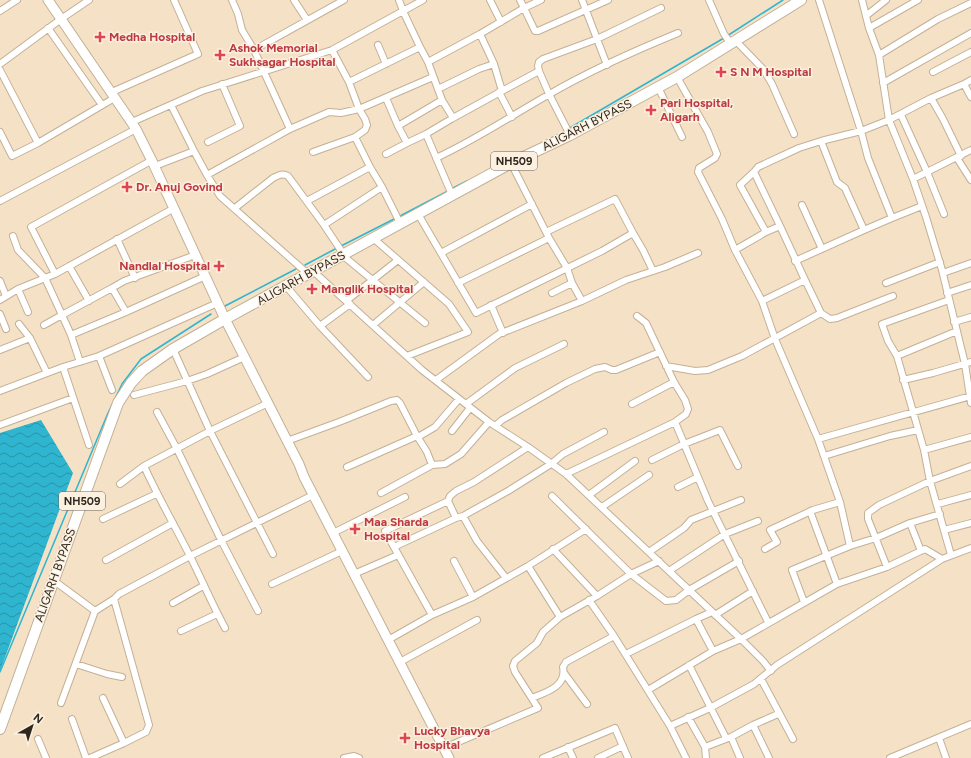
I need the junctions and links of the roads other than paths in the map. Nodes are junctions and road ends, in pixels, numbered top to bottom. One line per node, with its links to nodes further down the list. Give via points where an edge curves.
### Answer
1 (16, 0): 26 (street)
2 (42, 0): 29 (main road)
3 (48, 0): 29 (main road)
4 (89, 0): 29 (street)
5 (174, 0): 65 (street, via 198,54)
6 (232, 0): 41 (street, via 242,30)
7 (294, 0): 30 (street)
8 (344, 0): 30 (street)
9 (399, 0): 27 (street)
10 (423, 0): 27 (street)
11 (490, 0): 31 (street)
12 (520, 0): 23 (street)
13 (541, 0): 23 (street)
14 (582, 0): 25 (street)
15 (608, 0): 25 (street)
16 (709, 0): 38 (street, via 724,34)
17 (801, 0): 38 (highway, ALIGARH BYPASS / NH509)
18 (819, 0): 81 (street)
19 (862, 0): 28 (street)
20 (886, 0): 28 (street)
21 (918, 0): 33 (street)
22 (971, 3): 44 (street, via 938,19)
23 (524, 8): 25 (street, via 535,31); 31 (street)
24 (661, 8): 37 (street)
25 (587, 10): 37 (street)
26 (0, 11)
27 (404, 11): 40 (street); 42 (street)
28 (867, 15): 33 (street)
29 (59, 20): 32 (street); 65 (main road)
30 (307, 20): 41 (street)
31 (501, 22): 36 (street)
32 (48, 28): 46 (street); 70 (street)
33 (869, 28): 44 (street)
34 (678, 33): 49 (street)
35 (971, 33): 58 (street)
36 (480, 34): 45 (street); 48 (street)
37 (597, 39): 49 (street); 51 (street, via 543,59 539,62)
38 (732, 42): 55 (highway, ALIGARH BYPASS / NH509); 84 (street, via 763,69)
39 (378, 45): 47 (street)
40 (420, 47): 45 (street); 47 (street)
41 (254, 50): 52 (street)
42 (332, 50): 52 (street); 57 (street)
43 (971, 52): 53 (street)
44 (879, 55): 58 (street)
45 (428, 62): 54 (street)
46 (0, 64)
47 (386, 64): 57 (street)
48 (494, 64): 62 (street); 63 (street)
49 (607, 65): 64 (street)
50 (0, 70): 89 (street)
51 (539, 71): 63 (street); 64 (street)
52 (263, 72): 59 (street); 79 (street)
53 (933, 72)
54 (433, 77): 62 (street); 67 (street)
55 (677, 77): 61 (highway, ALIGARH BYPASS / NH509); 129 (street, via 716,151 715,158 698,168 698,172)
56 (971, 80): 60 (street)
57 (349, 82): 72 (street)
58 (883, 83): 76 (street)
59 (222, 84): 71 (street); 88 (street, via 240,126)
60 (964, 84): 66 (street); 68 (street)
61 (658, 87): 80 (highway, ALIGARH BYPASS / NH509); 86 (street)
62 (438, 89): 69 (street)
63 (500, 92): 74 (street); 75 (street)
64 (549, 94): 74 (street); 80 (street)
65 (112, 96): 70 (street); 78 (main road)
66 (971, 97)
67 (386, 98): 72 (street); 77 (street)
68 (932, 98): 73 (street); 95 (street)
69 (442, 100): 75 (street); 77 (street)
70 (102, 105): 89 (street)
71 (171, 105): 78 (street); 92 (street)
72 (359, 109): 79 (street, via 341,113 329,112); 85 (street, via 367,125 365,130)
73 (902, 115): 76 (street); 101 (street)
74 (512, 117): 96 (street)
75 (453, 118): 83 (street)
76 (889, 120): 81 (street); 103 (street)
77 (398, 126): 90 (street)
78 (133, 127): 98 (main road); 108 (street)
79 (290, 129): 102 (street)
80 (568, 131): 97 (highway, ALIGARH BYPASS / NH509)
81 (861, 131): 87 (street); 117 (street, via 868,158)
82 (0, 132): 89 (street, via 12,156)
83 (426, 134): 90 (street); 96 (street)
84 (794, 134)
85 (355, 137): 93 (street); 99 (street)
86 (682, 137)
87 (821, 141): 100 (street, via 758,166); 121 (street, via 837,182 845,188)
88 (208, 142)
89 (38, 143)
90 (407, 143): 94 (street)
91 (971, 150): 95 (street)
92 (194, 151): 98 (street); 102 (street)
93 (313, 152)
94 (386, 154)
95 (959, 157): 101 (street); 104 (street)
96 (436, 158): 106 (street)
97 (511, 163): 106 (highway, ALIGARH BYPASS / NH509); 110 (street)
98 (151, 164): 107 (main road); 143 (street, via 31,227)
99 (370, 167): 105 (street); 109 (street)
100 (754, 172): 120 (street); 122 (street, via 740,185)
101 (927, 172): 103 (street); 116 (street)
102 (207, 175): 113 (street, via 220,196)
103 (913, 179): 112 (street)
104 (971, 180)
105 (382, 187): 118 (street); 119 (street)
106 (451, 192): 115 (highway, ALIGARH BYPASS / NH509)
107 (167, 199): 114 (main road); 178 (main road)
108 (0, 201)
109 (307, 201): 113 (street, via 288,176 280,174); 119 (street)
110 (532, 204): 124 (street); 131 (street)
111 (802, 205): 128 (street)
112 (922, 206): 117 (street); 136 (street)
113 (235, 208): 141 (street)
114 (169, 211): 127 (street); 133 (main road)
115 (418, 214): 118 (highway, ALIGARH BYPASS / NH509); 131 (street)
116 (944, 214)
117 (892, 218): 121 (street)
118 (399, 220): 126 (highway, ALIGARH BYPASS / NH509)
119 (324, 225): 130 (street)
120 (780, 226): 122 (street); 135 (street)
121 (864, 230): 128 (street)
122 (766, 232): 129 (street)
123 (633, 233): 124 (street, via 615,199); 139 (street); 140 (street)
124 (548, 235): 139 (street); 152 (street)
125 (13, 236): 144 (street, via 18,250)
126 (373, 238): 130 (highway, ALIGARH BYPASS / NH509); 134 (street)
127 (117, 239): 138 (street); 145 (street)
128 (822, 249): 135 (street)
129 (735, 250): 166 (street)
130 (341, 252): 141 (highway, ALIGARH BYPASS / NH509); 147 (street)
131 (441, 253): 152 (street)
132 (698, 253): 140 (street)
133 (190, 257): 145 (street); 146 (main road)
134 (398, 260): 147 (street); 150 (street)
135 (795, 261): 148 (street)
136 (940, 262): 142 (street); 151 (street)
137 (971, 263): 142 (street)
138 (69, 266): 143 (street); 164 (street)
139 (567, 268): 153 (street); 170 (street)
140 (653, 271): 165 (street, via 626,280)
141 (311, 272): 154 (highway, ALIGARH BYPASS / NH509); 167 (street)
142 (943, 273): 159 (street)
143 (55, 274): 144 (street)
144 (45, 278): 157 (street); 175 (street)
145 (135, 278): 156 (street)
146 (201, 278): 169 (main road); 172 (street)
147 (373, 280): 167 (street); 168 (street)
148 (805, 280): 166 (street); 173 (street)
149 (0, 281): 160 (street)
150 (424, 282): 168 (street); 196 (street, via 449,304 468,332)
151 (886, 282)
152 (458, 283): 170 (street, via 476,313)
153 (572, 283): 158 (street); 165 (street)
154 (286, 286): 178 (highway, ALIGARH BYPASS / NH509); 184 (street)
155 (971, 286): 159 (street)
156 (112, 288): 164 (street); 172 (street)
157 (18, 289): 160 (street); 171 (street)
158 (552, 293)
159 (947, 293): 163 (street)
160 (6, 296): 162 (street)
161 (893, 296): 173 (street, via 837,318 830,319)
162 (0, 300)
163 (949, 300): 179 (street); 197 (street, via 882,324)
164 (89, 301): 175 (street)
165 (582, 301): 187 (street)
166 (762, 301): 190 (street)
167 (348, 302): 183 (street); 184 (street)
168 (400, 302): 180 (street); 183 (street)
169 (213, 305): 178 (main road); 195 (street)
170 (491, 305): 187 (street)
171 (28, 312)
172 (126, 312): 188 (street)
173 (821, 313): 190 (street)
174 (0, 314): 185 (street)
175 (62, 315): 182 (street); 188 (street)
176 (637, 316): 194 (street, via 646,323)
177 (971, 317): 179 (street)
178 (223, 320): 192 (highway, ALIGARH BYPASS / NH509); 198 (main road); 231 (main road)
179 (954, 322): 186 (street)
180 (426, 323)
181 (19, 324): 189 (street)
182 (44, 325)
183 (373, 325): 196 (street)
184 (320, 326): 204 (street)
185 (6, 329)
186 (957, 331): 197 (street); 200 (street)
187 (503, 333): 205 (street)
188 (71, 335): 199 (street)
189 (30, 338): 193 (street); 203 (street)
190 (775, 339): 201 (street, via 708,370 695,371); 230 (street)
191 (564, 344): 217 (street, via 515,368)
192 (173, 349): 207 (street); 306 (highway, ALIGARH BYPASS / NH509, via 142,372 118,402)
193 (0, 350)
194 (660, 352): 201 (street); 223 (street, via 616,370 605,367 595,369 566,383)
195 (99, 356): 199 (street); 210 (street)
196 (407, 356): 205 (street)
197 (896, 356): 206 (street)
198 (240, 359): 207 (street); 216 (main road)
199 (80, 362): 202 (street)
200 (968, 363): 206 (street); 213 (street)
201 (666, 366): 208 (street)
202 (63, 367): 203 (street); 212 (street)
203 (47, 372): 209 (street)
204 (368, 377)
205 (436, 380): 214 (street)
206 (903, 380): 219 (street)
207 (187, 381): 211 (street); 225 (street)
208 (674, 382): 215 (street); 221 (street, via 688,409 686,414)
209 (0, 390)
210 (112, 390)
211 (134, 395)
212 (73, 398): 222 (street); 233 (street)
213 (970, 399): 219 (street)
214 (459, 400): 217 (street); 228 (street, via 435,427)
215 (632, 404)
216 (264, 405): 225 (street); 248 (main road, via 295,466)
217 (468, 406): 220 (street); 226 (street)
218 (157, 412): 235 (street)
219 (912, 412): 224 (street); 230 (street)
220 (489, 422): 223 (street); 241 (street, via 461,454 445,464)
221 (675, 422): 232 (street); 246 (street)
222 (0, 425)
223 (495, 426): 234 (street)
224 (918, 430): 236 (street); 237 (street)
225 (210, 431): 235 (street); 273 (street)
226 (452, 431)
227 (604, 432): 240 (street)
228 (417, 437): 231 (street, via 397,400); 241 (street); 245 (street)
229 (971, 437): 236 (street)
230 (818, 439): 237 (street)
231 (287, 441): 248 (main road)
232 (684, 444): 238 (street); 243 (street, via 720,430); 249 (street)
233 (89, 445)
234 (528, 447): 240 (street); 261 (street, via 474,482 456,490)
235 (177, 449): 242 (street); 281 (street)
236 (924, 450): 250 (street)
237 (824, 456): 262 (street)
238 (652, 460)
239 (634, 461): 256 (street)
240 (551, 464): 246 (street); 268 (street)
241 (432, 465): 253 (street)
242 (144, 466): 251 (street); 254 (street)
243 (738, 466)
244 (971, 466): 250 (street)
245 (347, 467)
246 (566, 474): 256 (street)
247 (649, 475): 264 (street)
248 (304, 477): 255 (main road)
249 (698, 477): 252 (street); 265 (street)
250 (930, 481): 263 (street); 280 (street, via 868,513)
251 (120, 484)
252 (678, 487)
253 (381, 493)
254 (156, 494): 270 (street); 272 (street)
255 (313, 495): 273 (street); 278 (main road)
256 (589, 495): 264 (street)
257 (971, 495): 263 (street)
258 (552, 496): 276 (street)
259 (405, 497): 278 (street)
260 (741, 500): 265 (street)
261 (448, 501): 269 (street); 283 (street, via 385,532)
262 (840, 502): 266 (street); 282 (street)
263 (938, 504): 267 (street)
264 (602, 507): 289 (street)
265 (714, 511): 279 (street); 289 (street, via 691,520 684,528)
266 (810, 512): 286 (street, via 770,530 777,542); 294 (street)
267 (940, 514): 274 (street); 277 (street)
268 (463, 516): 269 (street); 305 (street, via 477,541)
269 (456, 518): 283 (street)
270 (103, 519)
271 (758, 521): 279 (street)
272 (173, 523): 293 (street); 296 (street)
273 (258, 523): 281 (street); 290 (street)
274 (910, 523): 280 (street); 288 (street)
275 (971, 523): 277 (street)
276 (586, 529): 285 (street); 304 (street)
277 (944, 530): 292 (street)
278 (333, 533): 287 (main road)
279 (725, 534): 299 (street); 302 (street)
280 (876, 538): 282 (street); 301 (street)
281 (221, 540): 293 (street); 319 (street)
282 (850, 546): 294 (street)
283 (394, 547): 291 (street)
284 (971, 548): 292 (street)
285 (554, 549): 300 (street); 312 (street)
286 (766, 549)
287 (342, 551): 303 (main road); 307 (street)
288 (921, 551): 295 (street, via 925,549); 301 (street)
289 (649, 552): 298 (street)
290 (273, 554)
291 (398, 554): 303 (street); 322 (street)
292 (951, 555): 295 (street)
293 (190, 556): 309 (street); 314 (street)
294 (826, 556): 308 (street); 316 (street, via 792,570)
295 (942, 559): 337 (street)
296 (106, 560)
297 (454, 561): 313 (street)
298 (659, 561): 302 (street); 304 (street)
299 (739, 561): 310 (street); 311 (street)
300 (528, 566): 305 (street); 323 (street)
301 (887, 567): 308 (street)
302 (669, 571): 310 (street)
303 (354, 574): 331 (main road)
304 (631, 574): 310 (street, via 666,601 676,600); 312 (street)
305 (506, 578): 313 (street)
306 (53, 580): 318 (street); 353 (highway, ALIGARH BYPASS / NH509)
307 (272, 584)
308 (837, 584): 316 (street)
309 (203, 586): 317 (street); 321 (street)
310 (690, 590): 320 (street)
311 (753, 591): 320 (street); 326 (street)
312 (597, 596): 315 (street)
313 (473, 597): 322 (street)
314 (114, 599): 318 (street); 358 (street, via 149,725 146,732)
315 (589, 600): 323 (street); 329 (street)
316 (804, 602): 326 (street)
317 (173, 603)
318 (96, 611): 335 (street)
319 (258, 611)
320 (714, 613): 324 (street); 330 (street)
321 (217, 614): 327 (street); 328 (street)
322 (432, 616): 331 (street)
323 (560, 617): 343 (street, via 543,632 537,643 515,661 515,672)
324 (696, 619): 332 (street); 333 (street)
325 (477, 620): 334 (street)
326 (768, 622): 330 (street)
327 (225, 628)
328 (181, 631)
329 (614, 636): 333 (street); 338 (street, via 566,662 563,667)
330 (741, 638): 332 (street); 337 (street)
331 (388, 640): 334 (main road)
332 (713, 651): 336 (street)
333 (626, 654): 341 (street)
334 (400, 662): 361 (main road)
335 (76, 664): 339 (street); 344 (street)
336 (689, 665): 341 (street); 346 (street)
337 (771, 671): 340 (street)
338 (564, 673): 343 (street, via 559,684); 345 (street)
339 (122, 676)
340 (761, 679): 346 (street); 347 (street)
341 (648, 690): 352 (street)
342 (103, 698): 358 (street)
343 (532, 698): 361 (street, via 538,708)
344 (61, 703)
345 (587, 704)
346 (710, 708): 348 (street); 354 (street)
347 (778, 714): 351 (street); 357 (street)
348 (688, 717): 352 (street); 360 (street)
349 (72, 719): 364 (street)
350 (971, 724): 355 (street)
351 (753, 725): 354 (street); 376 (street)
352 (670, 726): 373 (street)
353 (0, 730)
354 (729, 737): 360 (street); 375 (street)
355 (939, 738): 377 (street); 378 (street)
356 (38, 739): 363 (street)
357 (793, 739)
358 (124, 743): 365 (street)
359 (623, 746): 362 (street, via 615,728); 371 (street); 372 (street)
360 (705, 747): 374 (street)
361 (444, 748): 368 (main road)
362 (568, 748): 369 (street); 370 (street)
363 (46, 758)
364 (86, 758)
365 (90, 758)
366 (344, 758): 367 (street)
367 (359, 758)
368 (449, 758)
369 (543, 758)
370 (573, 758)
371 (598, 758)
372 (628, 758)
373 (686, 758)
374 (706, 758)
375 (740, 758)
376 (769, 758)
377 (890, 758)
378 (946, 758)

